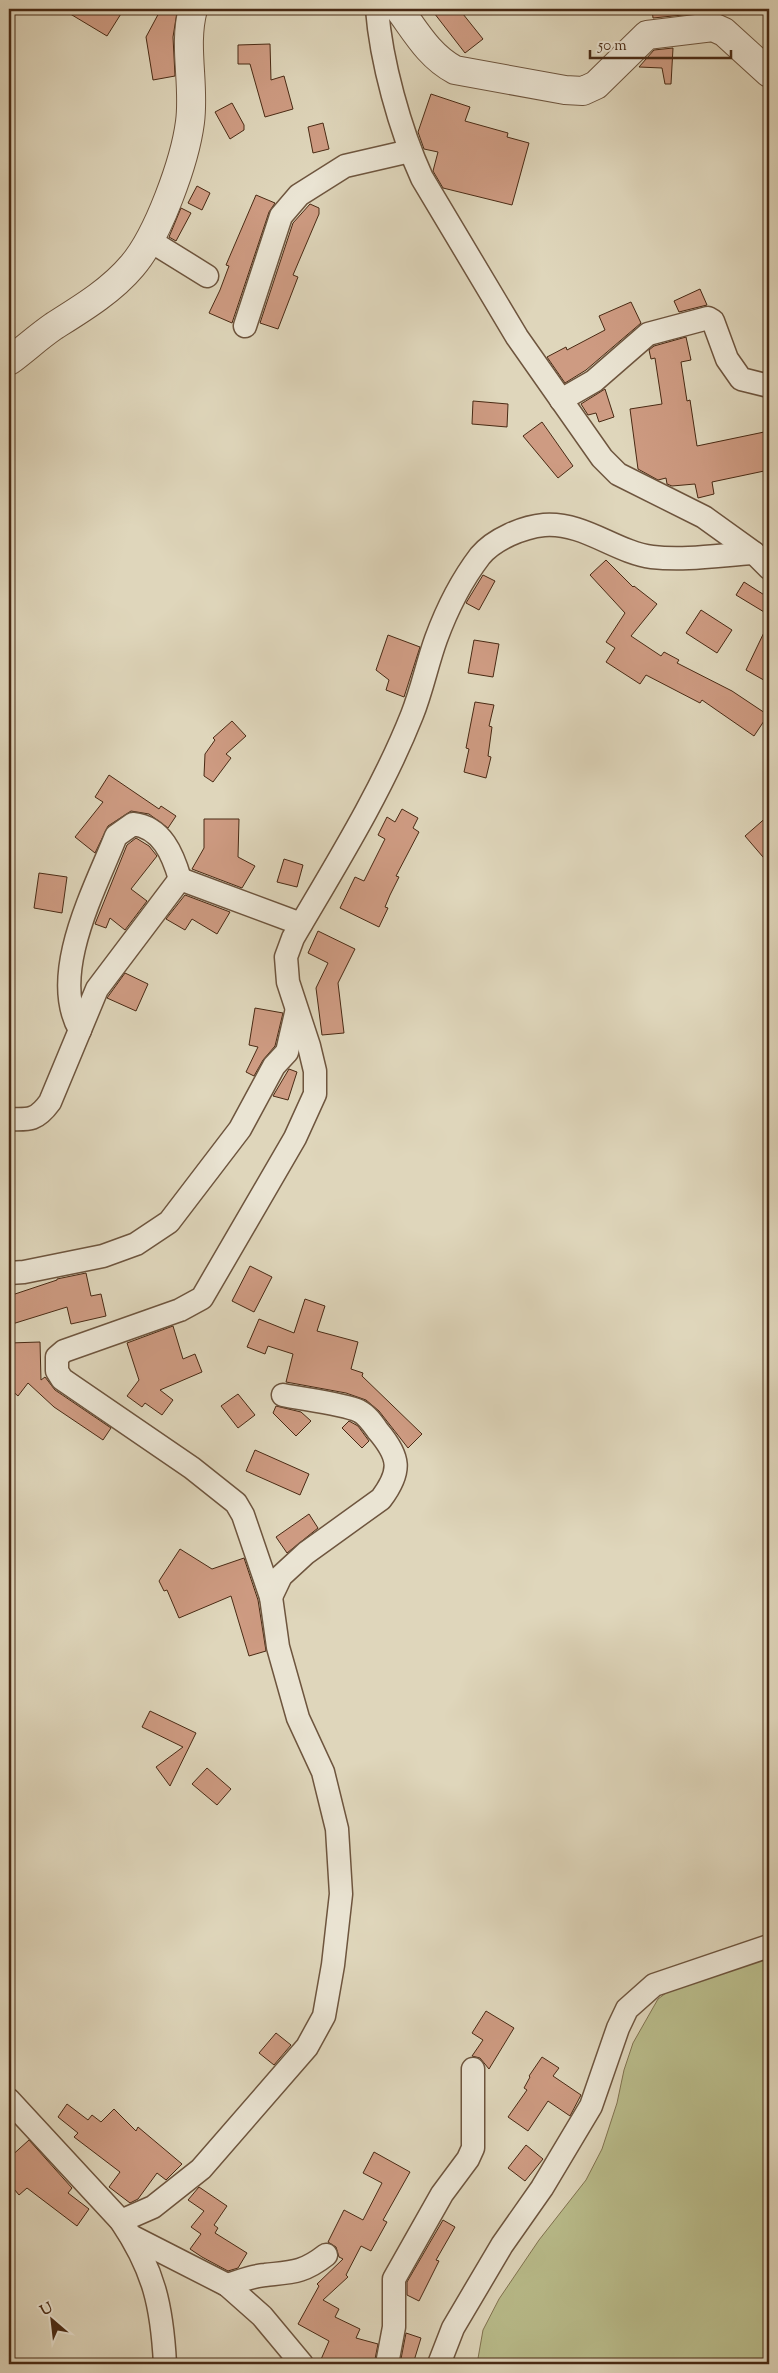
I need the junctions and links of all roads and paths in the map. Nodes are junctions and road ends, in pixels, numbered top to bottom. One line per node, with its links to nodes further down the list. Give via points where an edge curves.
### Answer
1 (193, 9): 6 (street, via 188,28 191,106 187,139)
2 (377, 9): 5 (street, via 390,77)
3 (399, 9): 4 (street, via 430,52 455,70 565,90 583,91 596,85 647,35 713,27 724,32)
4 (769, 73)
5 (410, 151): 8 (street, via 345,166 299,195 281,216); 11 (street, via 422,178 517,337)
6 (150, 240): 7 (street); 9 (street, via 132,266 110,287)
7 (207, 276)
8 (245, 326)
9 (9, 361)
10 (769, 386): 11 (street, via 741,379 727,359 714,324 708,318 648,334 594,381)
11 (561, 400): 12 (street, via 602,458 618,474 704,516)
12 (762, 560): 14 (street, via 650,557 574,528 544,525 501,539 482,554 459,585 436,638 412,714 380,783)
13 (180, 879): 14 (street); 16 (street, via 97,990); 16 (street, via 174,857 161,839 133,824 116,836 73,947 69,995 71,1012)
14 (301, 924): 15 (street, via 286,957 288,982)
15 (296, 1012): 18 (street, via 287,1052 274,1066 240,1129 169,1222 136,1244 103,1256); 20 (street, via 313,1063 315,1094 295,1138 202,1298 180,1310 64,1351 56,1363 62,1379 192,1468 236,1503)
16 (80, 1030): 17 (street, via 50,1102 42,1113 34,1118)
17 (9, 1119)
18 (9, 1273)
19 (283, 1395): 20 (street, via 360,1412 392,1448 396,1473 381,1499 306,1553 280,1576)
20 (271, 1597): 24 (street, via 279,1654 298,1718 323,1772 337,1829 341,1894 324,2016 307,2048 201,2168)
21 (769, 1946): 30 (street, via 654,1986 627,2008 591,2106 453,2328)
22 (473, 2069): 29 (street, via 473,2148 442,2194 394,2279 394,2327)
23 (9, 2100): 24 (street)
24 (126, 2229): 26 (street); 27 (street, via 153,2281 160,2307)
25 (326, 2255): 26 (street, via 305,2270 265,2275)
26 (227, 2285): 28 (street, via 262,2316)
27 (165, 2364)
28 (302, 2364)
29 (387, 2364)
30 (440, 2364)

